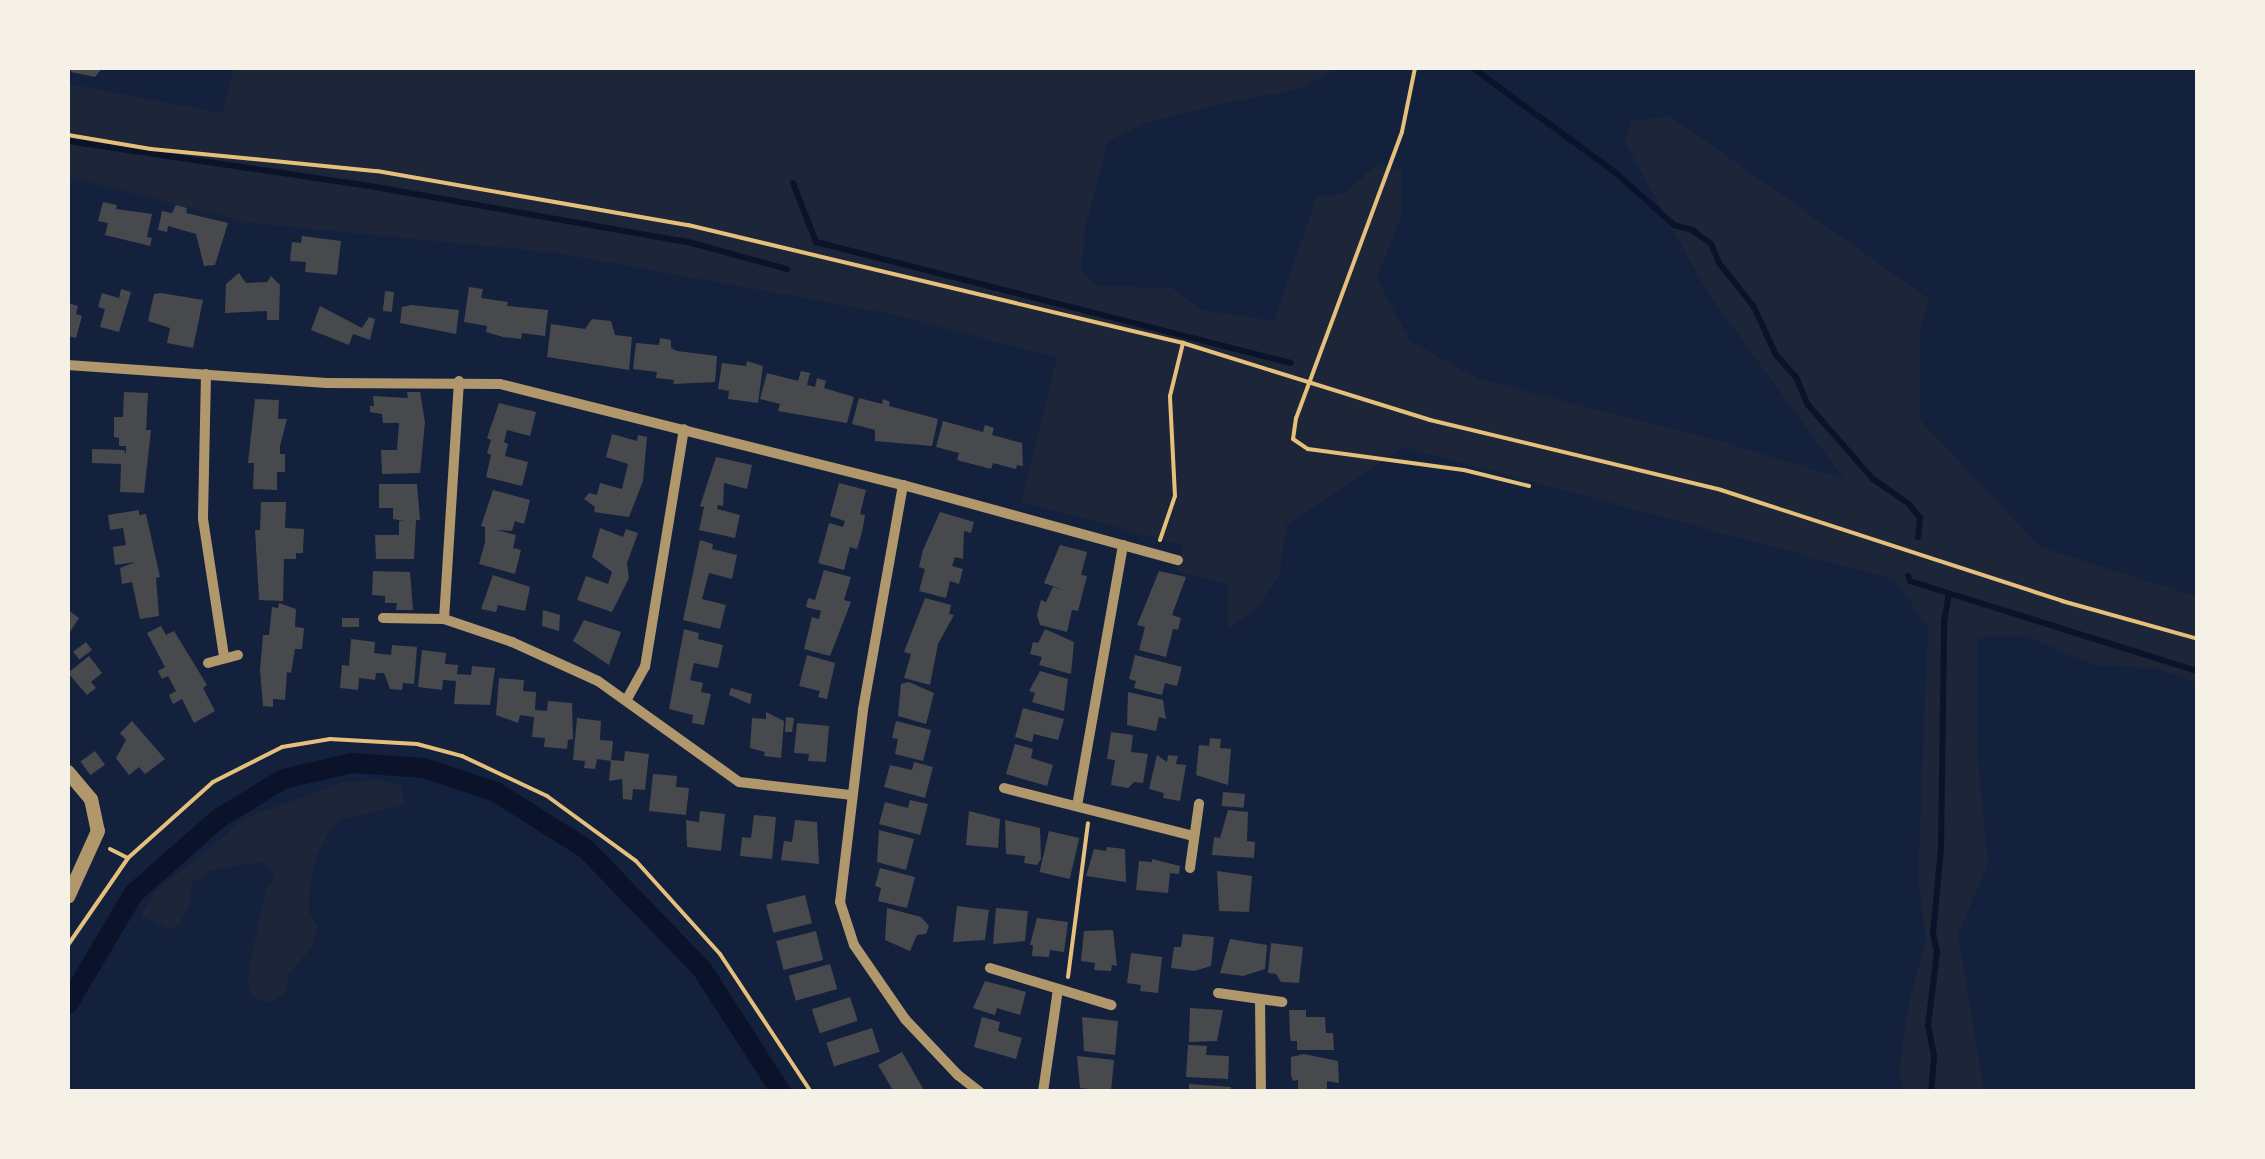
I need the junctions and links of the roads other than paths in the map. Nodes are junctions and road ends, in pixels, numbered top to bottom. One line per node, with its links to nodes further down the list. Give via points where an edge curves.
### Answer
1 (68, 364): 2 (street)
2 (206, 374): 3 (street, via 326,383); 11 (street, via 203,519)
3 (459, 381): 4 (street, via 500,384); 9 (street)
4 (684, 429): 5 (street); 13 (street, via 645,667)
5 (903, 485): 6 (street); 16 (street)
6 (1123, 545): 7 (street); 18 (street)
7 (1178, 560)
8 (383, 618): 9 (street)
9 (444, 619): 13 (street, via 564,664)
10 (238, 654): 11 (street)
11 (224, 657): 12 (street)
12 (208, 663)
13 (627, 699): 16 (street, via 739,782)
14 (68, 772): 21 (street, via 91,799 98,830)
15 (1004, 788): 18 (street)
16 (852, 795): 28 (street, via 840,902 854,945 905,1018)
17 (1198, 804): 19 (street)
18 (1077, 806): 19 (street)
19 (1194, 836): 20 (street)
20 (1190, 868)
21 (68, 896)
22 (990, 968): 23 (street)
23 (1062, 990): 27 (street); 29 (street)
24 (1218, 994): 25 (street)
25 (1260, 999): 26 (street); 30 (street)
26 (1282, 1002)
27 (1110, 1006)
28 (980, 1092)
29 (1043, 1092)
30 (1261, 1092)

